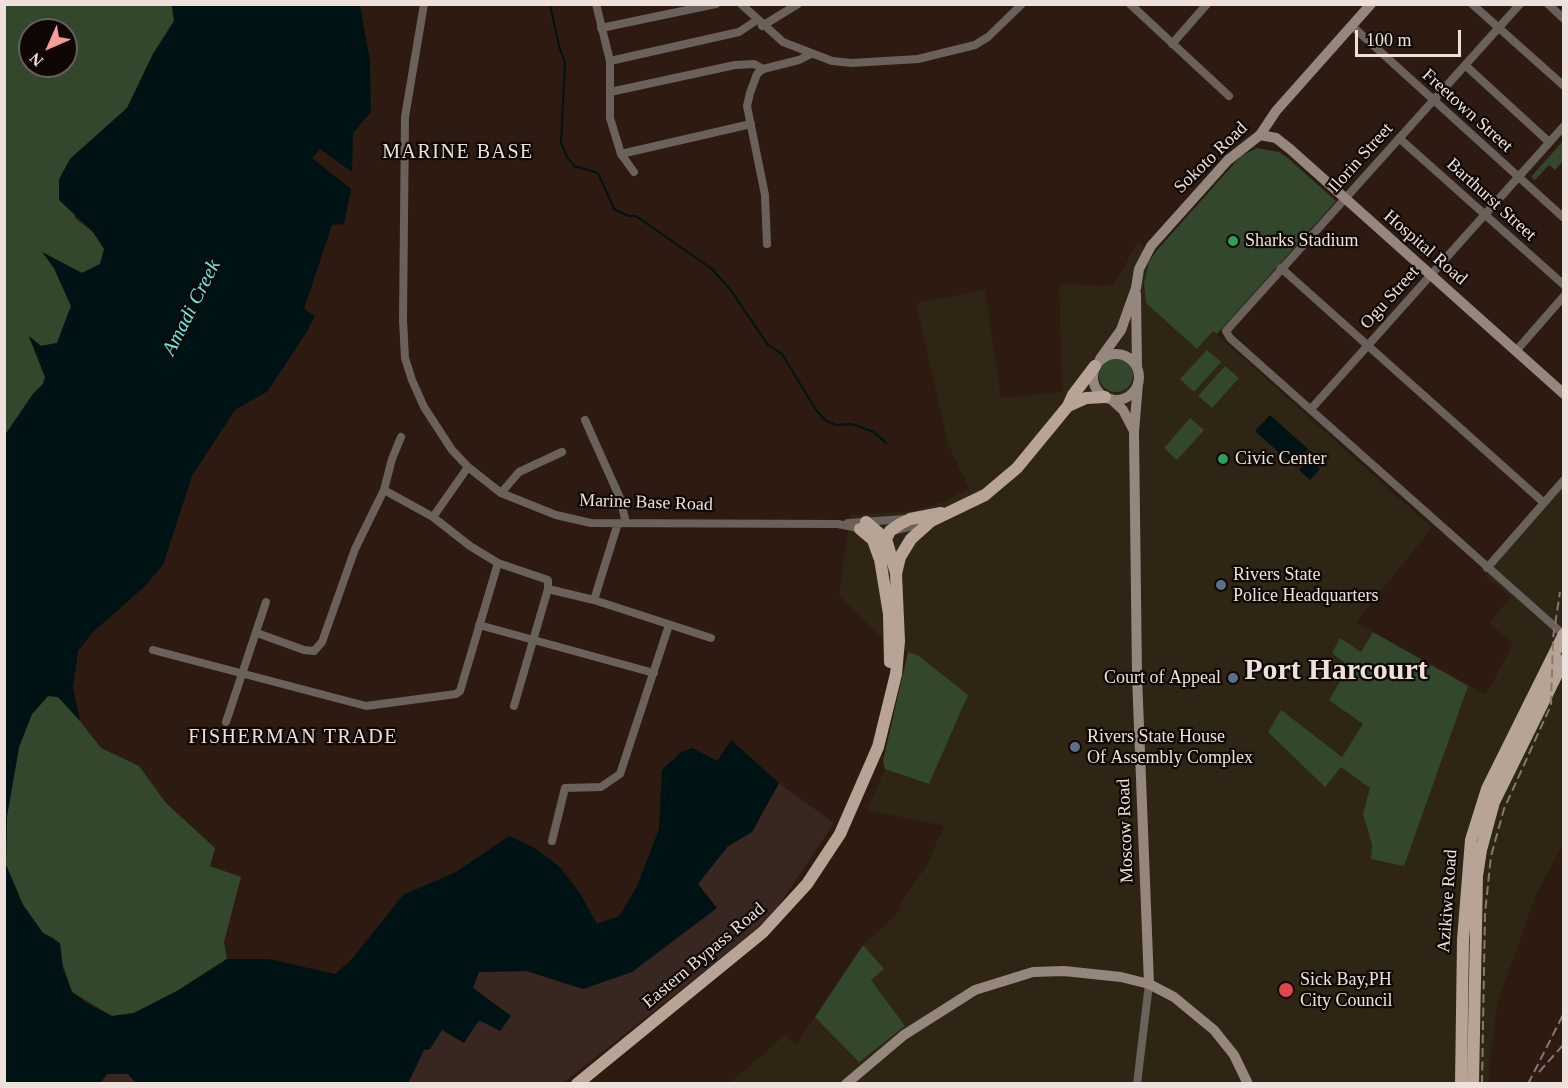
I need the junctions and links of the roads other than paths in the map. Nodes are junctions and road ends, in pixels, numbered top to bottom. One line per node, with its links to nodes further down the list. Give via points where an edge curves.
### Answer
1 (424, 4): 57 (street, Marine Base Road, via 403,151 405,358 424,407)
2 (596, 4): 16 (street)
3 (716, 4): 16 (street)
4 (741, 4): 14 (street)
5 (798, 4): 14 (street)
6 (1022, 4): 19 (street, via 975,45 918,59 852,63)
7 (1130, 4): 18 (street)
8 (1207, 4): 18 (street)
9 (1371, 4): 15 (street, Sokoto Road)
10 (1472, 4): 17 (street)
11 (1520, 4): 17 (street, Ilorin Street)
12 (1548, 4): 13 (street)
13 (1563, 19)
14 (760, 23): 19 (street, via 783,42); 20 (street, via 739,32)
15 (1352, 26): 26 (street, Freetown Street); 29 (street, Sokoto Road, via 1276,111)
16 (601, 28): 20 (street)
17 (1499, 28): 21 (street, Ilorin Street); 23 (street)
18 (1172, 44): 25 (street)
19 (811, 54): 22 (street)
20 (610, 61): 24 (street)
21 (1465, 65): 26 (street, Ilorin Street); 31 (street)
22 (763, 69): 24 (street, via 754,64 735,65); 27 (street, via 757,74 747,106)
23 (1563, 86)
24 (610, 92): 32 (street, via 609,118)
25 (1229, 96)
26 (1432, 101): 30 (street, Ilorin Street); 34 (street, Freetown Street)
27 (751, 124): 32 (street); 38 (street, via 765,195)
28 (1563, 126): 31 (street, Ogu Street)
29 (1260, 135): 35 (street, Hospital Road, via 1276,138); 42 (street, Sokoto Road, via 1228,160 1151,246 1139,269)
30 (1399, 138): 35 (street, Ilorin Street); 36 (street, Barthurst Street)
31 (1549, 142): 34 (street, Ogu Street)
32 (621, 154): 33 (street)
33 (633, 172)
34 (1518, 177): 36 (street, Ogu Street); 37 (street, Freetown Street)
35 (1344, 199): 39 (street, Ilorin Street); 40 (street, Hospital Road)
36 (1484, 214): 40 (street, Ogu Street); 41 (street, Barthurst Street)
37 (1563, 218)
38 (767, 244)
39 (1281, 268): 44 (street); 52 (street, Ilorin Street, via 1226,333)
40 (1431, 274): 44 (street, Ogu Street); 45 (street, Hospital Road)
41 (1563, 285)
42 (1136, 288): 46 (street, Sokoto Road, via 1121,330); 47 (street, Sokoto Road)
43 (1563, 296): 45 (street)
44 (1366, 346): 52 (street, Ogu Street); 61 (street)
45 (1516, 351): 49 (street, Hospital Road)
46 (1098, 362): 47 (street, via 1113,353 1121,354); 50 (street, via 1094,383); 51 (main road)
47 (1137, 368): 48 (street)
48 (1138, 382): 50 (street, via 1128,396); 54 (street, Moscow Road)
49 (1563, 394)
50 (1108, 398): 51 (main road, via 1086,398); 54 (street, Moscow Road, via 1123,410)
51 (1068, 406): 62 (main road, via 1017,468 985,495)
52 (1311, 409): 70 (street)
53 (585, 420): 66 (street, via 620,498)
54 (1134, 432): 89 (street, Moscow Road, via 1139,766)
55 (401, 437): 59 (street)
56 (562, 452): 60 (street, via 519,472)
57 (468, 467): 60 (street, Marine Base Road); 63 (street)
58 (1563, 480): 61 (street)
59 (384, 490): 63 (street); 77 (street, via 355,549 318,647 314,651 304,650)
60 (501, 493): 66 (street, Marine Base Road, via 556,515 591,523)
61 (1543, 502): 70 (street)
62 (954, 510): 64 (main road); 65 (main road)
63 (433, 517): 69 (street)
64 (909, 519): 67 (main road); 67 (street)
65 (931, 521): 67 (street); 71 (main road, Eastern Bypass Road, via 905,547)
66 (622, 523): 67 (street, Marine Base Road, via 838,524); 73 (street)
67 (876, 530): 68 (main road, Eastern Bypass Road); 68 (main road, via 873,540); 71 (main road)
68 (880, 559): 85 (main road, Eastern Bypass Road, via 891,631)
69 (498, 563): 72 (street, via 548,580); 75 (street)
70 (1487, 568): 78 (street)
71 (896, 574): 85 (main road, Eastern Bypass Road, via 899,641)
72 (548, 589): 73 (street); 80 (street)
73 (594, 600): 76 (street)
74 (266, 602): 77 (street)
75 (480, 625): 80 (street); 83 (street, via 456,694 366,706)
76 (669, 625): 79 (street); 84 (street)
77 (257, 633): 83 (street)
78 (1563, 634): 94 (main road, Azikiwe Road, via 1487,789 1471,840 1463,940)
79 (711, 638)
80 (533, 639): 84 (street); 86 (street)
81 (153, 650): 83 (street)
82 (1563, 660): 95 (main road, Azikiwe Road, via 1494,802 1480,850)
83 (241, 673): 87 (street)
84 (654, 674): 88 (street, via 620,774 601,788 565,788)
85 (888, 705): 90 (main road, Eastern Bypass Road, via 878,747 856,803 807,884 764,932)
86 (514, 706)
87 (226, 722)
88 (552, 841)
89 (1149, 984): 91 (street, via 1064,971 1006,978 938,1011); 92 (street, Moscow Road); 93 (street, via 1185,1005 1214,1030 1234,1055)
90 (577, 1083)
91 (846, 1083)
92 (1137, 1083)
93 (1248, 1083)
94 (1461, 1083)
95 (1473, 1083)

